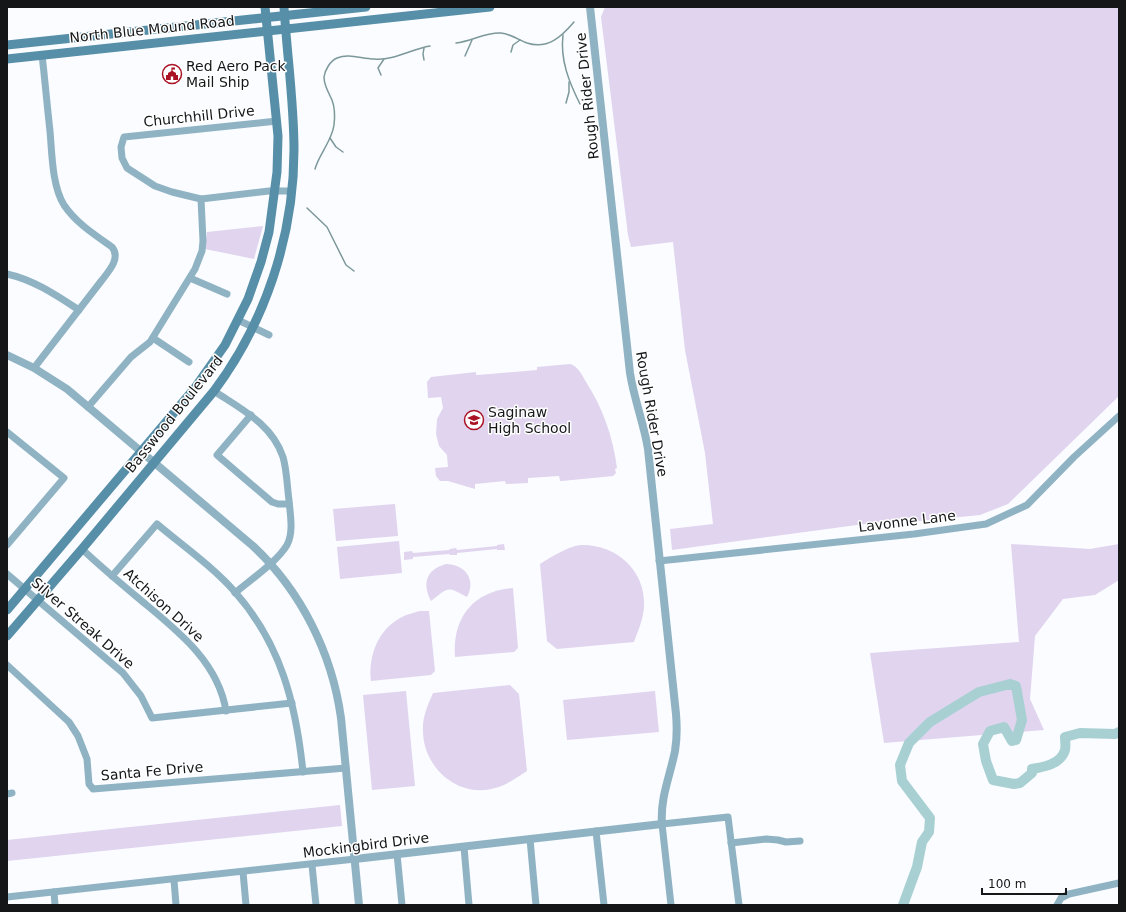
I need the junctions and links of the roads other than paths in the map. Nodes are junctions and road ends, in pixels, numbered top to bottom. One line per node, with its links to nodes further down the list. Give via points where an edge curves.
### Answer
1 (265, 7): 7 (main road, Basswood Boulevard)
2 (366, 7): 6 (main road, North Blue Mound Road)
3 (490, 7): 5 (main road, North Blue Mound Road)
4 (590, 7): 38 (street, Rough Rider Drive, via 630,373 647,444)
5 (436, 10): 8 (main road, North Blue Mound Road)
6 (285, 12): 7 (main road, North Blue Mound Road); 8 (main road, Basswood Boulevard)
7 (266, 19): 9 (main road, Basswood Boulevard); 10 (main road, North Blue Mound Road)
8 (286, 28): 9 (main road, North Blue Mound Road); 15 (main road, Basswood Boulevard, via 294,131)
9 (268, 30): 11 (main road, North Blue Mound Road); 13 (main road, Basswood Boulevard)
10 (7, 46)
11 (42, 55): 12 (main road, North Blue Mound Road); 20 (street, via 58,192 70,213 116,253 112,267)
12 (7, 59)
13 (277, 121): 14 (main road, Basswood Boulevard); 16 (street, Churchhill Drive, via 124,137 121,147 122,158 127,168 155,186)
14 (276, 190): 15 (street); 16 (street); 21 (main road, Basswood Boulevard, via 261,262)
15 (291, 191): 22 (main road, Basswood Boulevard, via 278,261)
16 (201, 199): 18 (street, via 202,251)
17 (7, 274): 20 (street, via 36,284)
18 (190, 278): 19 (street); 24 (street)
19 (227, 294)
20 (79, 310): 27 (street)
21 (238, 320): 22 (street); 33 (main road, Basswood Boulevard, via 205,375)
22 (252, 327): 23 (street); 28 (main road, Basswood Boulevard, via 233,363)
23 (269, 335)
24 (153, 338): 26 (street); 29 (street, via 147,346 131,357)
25 (7, 355): 27 (street)
26 (189, 362)
27 (34, 368): 29 (street, via 67,389)
28 (214, 391): 30 (street); 34 (main road, Basswood Boulevard)
29 (88, 407): 33 (street)
30 (251, 415): 35 (street, via 268,431 280,451 285,467); 35 (street, via 217,455 272,502)
31 (1119, 416): 38 (street, Lavonne Lane, via 1027,505 986,524)
32 (7, 432): 36 (street, via 64,478)
33 (142, 452): 34 (street); 42 (main road, Basswood Boulevard)
34 (154, 462): 37 (main road, Basswood Boulevard); 39 (street, via 243,537)
35 (289, 504): 39 (street, via 290,538)
36 (7, 545)
37 (82, 549): 41 (street, Atchison Drive); 44 (main road, Basswood Boulevard)
38 (659, 562): 52 (street, Rough Rider Drive, via 677,728 675,749 663,794)
39 (270, 564): 43 (street); 50 (street, via 304,612 329,665 339,707)
40 (7, 574): 42 (street, Silver Streak Drive)
41 (112, 576): 43 (street, via 157,524 215,572); 49 (street, Atchison Drive, via 196,650 214,677)
42 (25, 590): 44 (street, Silver Streak Drive); 45 (main road, Basswood Boulevard)
43 (235, 593): 48 (street, via 268,639 283,672)
44 (38, 601): 46 (main road, Basswood Boulevard); 49 (street, Silver Streak Drive, via 123,673 141,696 152,718)
45 (7, 610)
46 (7, 636)
47 (7, 665): 51 (street, Santa Fe Drive, via 69,722 78,736 87,760 89,784 93,789)
48 (292, 703): 49 (street, Silver Streak Drive); 51 (street)
49 (226, 710)
50 (346, 768): 51 (street, Santa Fe Drive); 59 (street)
51 (303, 772)
52 (662, 824): 53 (street, Mockingbird Drive); 56 (street, Mockingbird Drive, via 728,817); 75 (street)
53 (596, 831): 54 (street, Mockingbird Drive); 74 (street)
54 (530, 839): 57 (street, Mockingbird Drive); 73 (street)
55 (800, 841): 56 (street, via 766,839)
56 (731, 843): 76 (street)
57 (464, 847): 58 (street, Mockingbird Drive); 72 (street)
58 (397, 854): 59 (street, Mockingbird Drive); 71 (street)
59 (355, 859): 60 (street, Mockingbird Drive); 70 (street)
60 (312, 864): 61 (street, Mockingbird Drive); 69 (street)
61 (243, 872): 62 (street, Mockingbird Drive); 68 (street)
62 (174, 880): 64 (street, Mockingbird Drive); 67 (street)
63 (1119, 883): 77 (street, via 1068,894 1061,898)
64 (54, 892): 65 (street, Mockingbird Drive); 66 (street)
65 (7, 897)
66 (55, 905)
67 (176, 905)
68 (246, 905)
69 (316, 905)
70 (359, 905)
71 (402, 905)
72 (469, 905)
73 (536, 905)
74 (604, 905)
75 (671, 905)
76 (738, 905)
77 (1057, 905)

